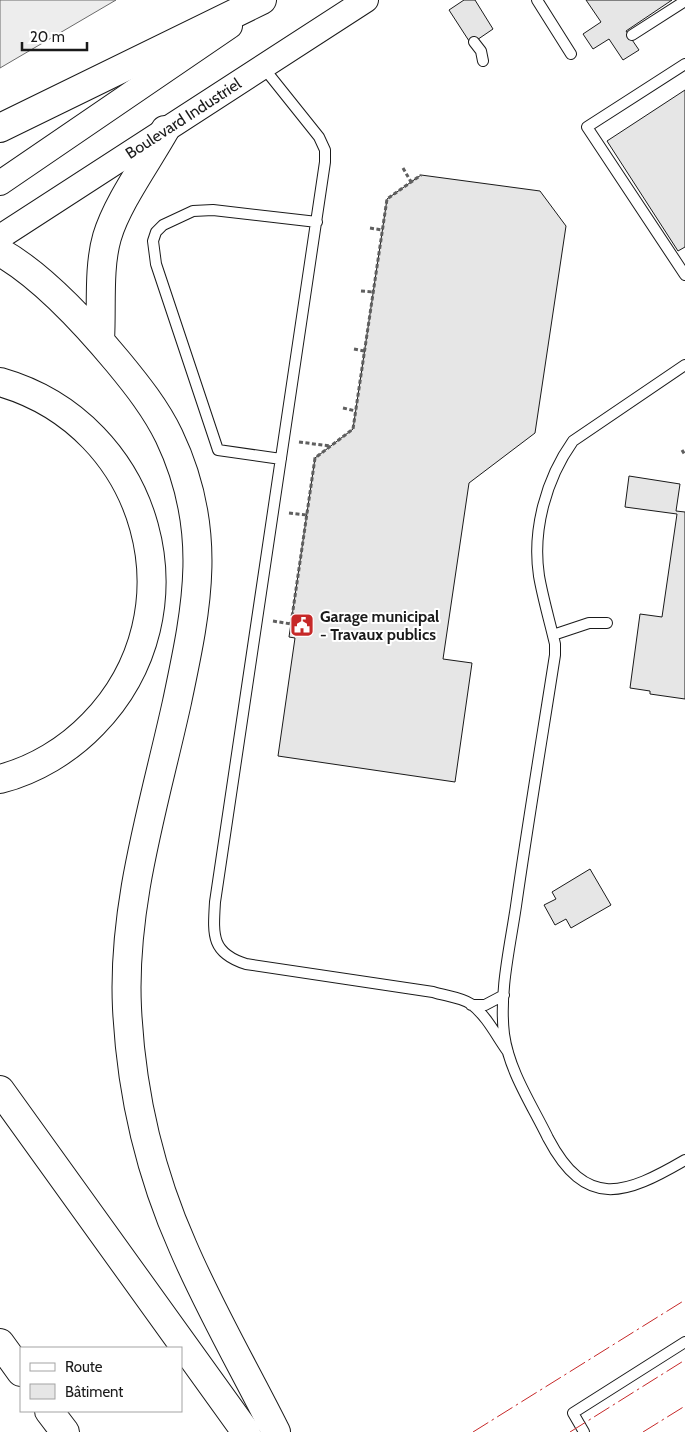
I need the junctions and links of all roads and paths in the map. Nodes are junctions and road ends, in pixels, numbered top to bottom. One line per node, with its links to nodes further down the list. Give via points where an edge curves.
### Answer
1 (262, 0): 12 (main road)
2 (267, 0): 17 (street)
3 (366, 0): 11 (street, Boulevard Industriel)
4 (537, 0): 8 (lane)
5 (685, 2): 6 (lane)
6 (632, 35)
7 (474, 42): 9 (lane)
8 (571, 54)
9 (483, 61)
10 (685, 64): 23 (lane, via 587,128)
11 (263, 66): 13 (street, Boulevard Industriel); 18 (lane, via 319,137 325,150)
12 (0, 128)
13 (165, 130): 21 (street, Boulevard Industriel); 26 (main road, via 107,236 102,264)
14 (402, 168): 16 (path)
15 (421, 175): 16 (path)
16 (411, 182): 20 (path, via 387,200)
17 (0, 183)
18 (316, 222): 37 (lane); 37 (lane, via 213,210 193,211 163,225 153,241 156,264 218,450)
19 (370, 228): 20 (path)
20 (382, 230): 25 (path)
21 (0, 237)
22 (0, 252): 26 (main road, via 24,269)
23 (685, 276)
24 (361, 290): 25 (path)
25 (373, 292): 28 (path)
26 (100, 340): 53 (main road, via 144,396 169,437 189,493 198,554 198,593 193,628 132,914 127,1006 133,1074 159,1182 180,1240 215,1316)
27 (354, 349): 28 (path)
28 (364, 352): 32 (path)
29 (685, 365): 40 (lane, via 589,428 573,441 562,457 547,493 538,541 539,576)
30 (0, 382): 41 (main road, via 28,392 64,413 108,455 130,489 144,525 152,584 143,644 127,679 103,714 80,737 54,755 24,772)
31 (343, 408): 32 (path)
32 (356, 411): 34 (path, via 353,429)
33 (297, 442): 34 (path)
34 (330, 446): 38 (path, via 315,458 291,624)
35 (682, 450): 36 (path)
36 (685, 455)
37 (281, 459): 43 (lane, via 215,902 215,941 222,952 246,964 433,992)
38 (271, 621)
39 (607, 623): 40 (lane, via 589,623)
40 (553, 635): 42 (lane, via 555,655)
41 (0, 779)
42 (504, 995): 43 (lane, via 486,1005); 44 (lane, via 504,1033)
43 (471, 1005): 44 (lane, via 485,1018)
44 (508, 1052): 46 (lane, via 560,1161 591,1186 621,1189)
45 (0, 1090): 52 (main road)
46 (685, 1160)
47 (685, 1342): 54 (lane, via 572,1413)
48 (0, 1343): 49 (main road)
49 (20, 1371)
50 (50, 1412): 51 (main road)
51 (65, 1432)
52 (246, 1432)
53 (276, 1432)
54 (584, 1432)

